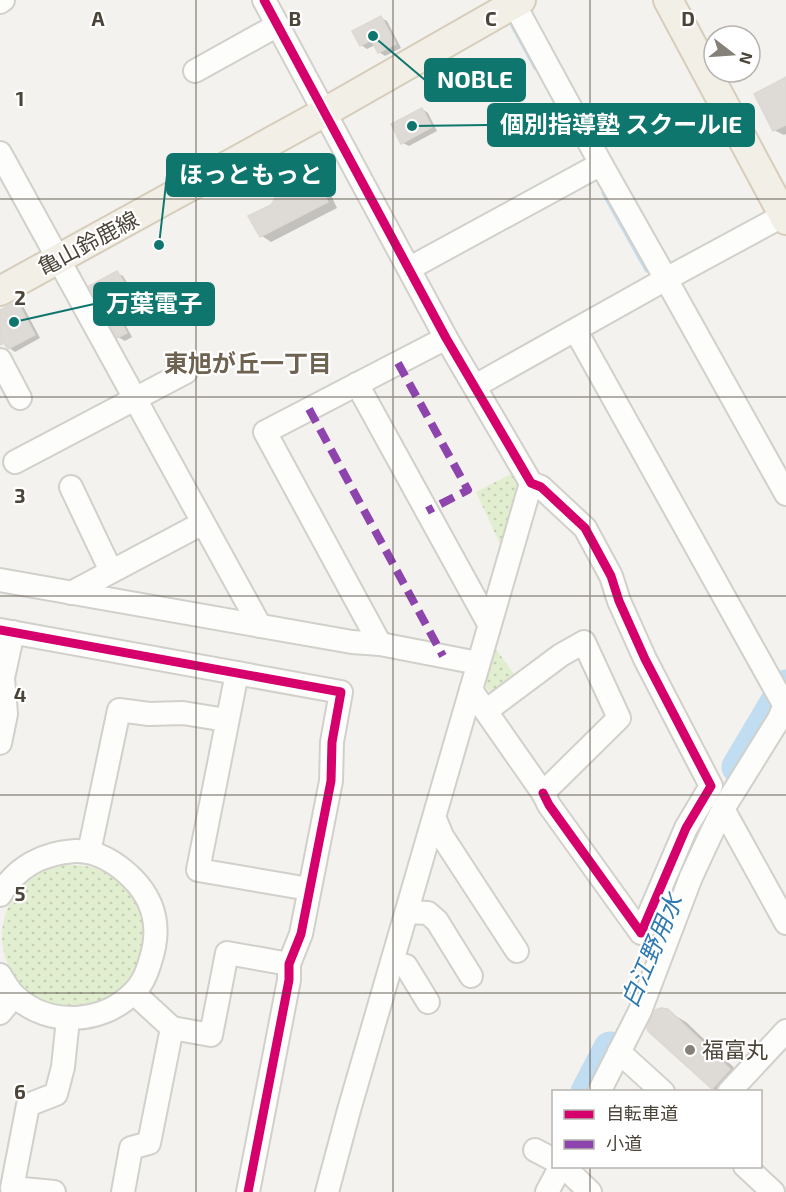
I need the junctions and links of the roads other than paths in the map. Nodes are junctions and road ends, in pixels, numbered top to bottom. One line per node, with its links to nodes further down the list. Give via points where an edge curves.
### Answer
1 (264, 0): 4 (street)
2 (668, 0): 9 (main road)
3 (516, 2): 6 (main road, 亀山鈴鹿線); 8 (street)
4 (278, 25): 5 (street); 6 (street)
5 (195, 71)
6 (325, 112): 10 (main road, 亀山鈴鹿線); 11 (street)
7 (0, 153): 10 (street)
8 (601, 164): 11 (street); 12 (street)
9 (785, 216): 12 (street)
10 (59, 259): 13 (main road, 亀山鈴鹿線); 21 (street)
11 (410, 268): 15 (street)
12 (666, 279): 14 (street); 25 (street)
13 (0, 291)
14 (576, 331): 19 (street); 37 (street)
15 (446, 338): 18 (street); 19 (street)
16 (0, 360): 20 (street)
17 (186, 372): 21 (street)
18 (357, 384): 30 (street); 33 (street, via 266,432)
19 (475, 386): 23 (street)
20 (20, 398)
21 (135, 398): 22 (street); 26 (street)
22 (15, 462)
23 (531, 483): 30 (street); 41 (street, via 541,487 585,528 611,576 645,659 711,786 686,828 643,941)
24 (71, 487): 27 (street)
25 (786, 494)
26 (203, 523): 27 (street); 31 (street)
27 (111, 572): 29 (street)
28 (0, 580): 29 (street)
29 (71, 593): 31 (street)
30 (489, 624): 34 (street)
31 (260, 627): 33 (street)
32 (6, 631): 35 (street); 40 (street, via 6,714)
33 (380, 644): 34 (street)
34 (478, 663): 36 (street)
35 (237, 673): 39 (street); 46 (street, via 341,692 332,742 331,781)
36 (471, 690): 38 (street); 43 (street)
37 (783, 701): 42 (street, via 779,719)
38 (486, 711): 41 (street); 41 (street, via 584,642 619,718)
39 (226, 720): 44 (street, via 119,710); 46 (street, via 198,870)
40 (0, 743)
41 (543, 793)
42 (723, 809): 49 (street); 61 (street, via 691,877 640,1011)
43 (435, 819): 48 (street); 50 (street, via 442,836)
44 (89, 852): 45 (street, via 69,852); 55 (street, via 127,873 152,906 157,926 153,954)
45 (7, 868): 47 (street)
46 (309, 888): 52 (street, via 301,934)
47 (0, 895)
48 (407, 912): 51 (street); 54 (street, via 428,913 437,921)
49 (786, 923)
50 (517, 951)
51 (393, 963): 56 (street, via 406,966); 72 (street)
52 (289, 964): 59 (street, via 227,953 211,1035); 71 (street)
53 (0, 975): 57 (street)
54 (471, 976)
55 (134, 993): 58 (street, via 103,1012); 59 (street)
56 (428, 1002)
57 (7, 1005): 58 (street)
58 (68, 1018): 69 (street, via 56,1094 28,1105 12,1188)
59 (172, 1028): 70 (street, via 149,1143 131,1148)
60 (786, 1031): 64 (street)
61 (619, 1052): 62 (street); 63 (street)
62 (600, 1090)
63 (661, 1090)
64 (731, 1090)
65 (561, 1168): 73 (street)
66 (563, 1168): 74 (street)
67 (748, 1168): 68 (street)
68 (777, 1187)
69 (54, 1192)
70 (123, 1192)
71 (248, 1192)
72 (327, 1192)
73 (547, 1192)
74 (590, 1192)

